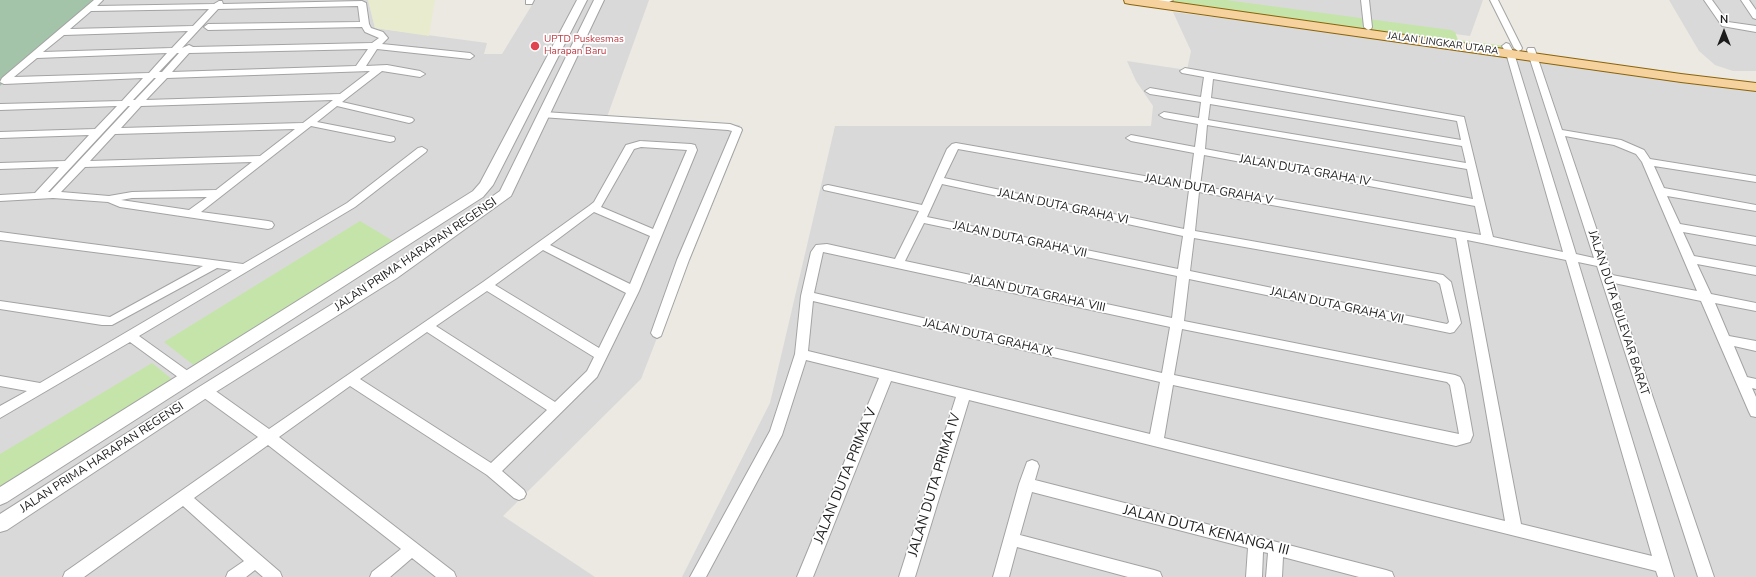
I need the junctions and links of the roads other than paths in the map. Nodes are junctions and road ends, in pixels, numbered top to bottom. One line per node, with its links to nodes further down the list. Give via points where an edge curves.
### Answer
1 (99, 0): 13 (street)
2 (582, 0): 21 (street, JALAN PRIMA HARAPAN REGENSI)
3 (599, 0): 22 (street, JALAN PRIMA HARAPAN REGENSI)
4 (1169, 0): 10 (street)
5 (1175, 0): 17 (main road, JALAN LINGKAR UTARA)
6 (1364, 0): 17 (street)
7 (1494, 0): 26 (street)
8 (1708, 0): 19 (street, via 1725,24)
9 (1745, 0): 14 (street)
10 (1139, 1): 26 (main road, JALAN LINGKAR UTARA)
11 (333, 2): 12 (street); 15 (street, via 362,3)
12 (225, 3): 13 (street); 16 (street); 18 (street)
13 (88, 9): 20 (street)
14 (1756, 16)
15 (365, 24): 16 (street); 23 (street, via 368,30 384,38)
16 (208, 27): 24 (street)
17 (1368, 27): 26 (main road, JALAN LINGKAR UTARA)
18 (196, 28): 20 (street); 25 (street)
19 (1756, 29)
20 (62, 32): 27 (street)
21 (562, 41): 22 (street); 70 (street, JALAN PRIMA HARAPAN REGENSI)
22 (578, 42): 44 (street, JALAN PRIMA HARAPAN REGENSI)
23 (374, 46): 24 (street); 28 (street); 30 (street)
24 (186, 51): 25 (street); 32 (street)
25 (174, 52): 27 (street); 34 (street)
26 (1520, 53): 36 (main road, JALAN LINGKAR UTARA, via 1694,76); 51 (street, JALAN DUTA BULEVAR BARAT, via 1538,72); 89 (street, via 1515,70)
27 (35, 55): 37 (street)
28 (470, 56)
29 (380, 68): 30 (street); 33 (street); 39 (street)
30 (359, 69): 32 (street)
31 (1185, 71): 35 (street)
32 (164, 74): 34 (street); 42 (street)
33 (420, 74)
34 (152, 75): 37 (street); 41 (street)
35 (1208, 75): 40 (street); 55 (street, via 1460,118)
36 (1753, 80)
37 (3, 83)
38 (1150, 91): 40 (street)
39 (339, 100): 42 (street); 46 (street); 48 (street)
40 (1205, 101): 47 (street); 55 (street)
41 (125, 103): 42 (street); 43 (street); 50 (street)
42 (138, 103): 49 (street)
43 (0, 107)
44 (544, 115): 70 (street, JALAN PRIMA HARAPAN REGENSI, via 508,192); 106 (street, via 730,127 737,130 683,260)
45 (1164, 115): 47 (street)
46 (409, 120)
47 (1202, 122): 57 (street); 63 (street)
48 (307, 124): 49 (street); 54 (street); 58 (street)
49 (112, 131): 61 (street)
50 (98, 132): 52 (street); 60 (street)
51 (1558, 132): 59 (street, via 1617,142 1640,152); 91 (street, JALAN DUTA BULEVAR BARAT)
52 (0, 135)
53 (1131, 138): 57 (street, JALAN DUTA GRAHA IV)
54 (390, 139)
55 (1466, 144): 63 (street)
56 (422, 150): 94 (street, via 351,205)
57 (1198, 151): 67 (street); 75 (street, JALAN DUTA GRAHA IV)
58 (263, 159): 61 (street); 69 (street)
59 (1647, 162): 64 (street); 68 (street)
60 (68, 164): 62 (street); 72 (street)
61 (83, 164): 71 (street)
62 (0, 166)
63 (1471, 167): 75 (street)
64 (1756, 179)
65 (937, 180): 67 (street, JALAN DUTA GRAHA V, via 952,148 956,146); 79 (street); 83 (street, JALAN DUTA GRAHA VI)
66 (828, 188): 79 (street, JALAN DUTA GRAHA VII)
67 (1195, 188): 83 (street); 85 (street, JALAN DUTA GRAHA V)
68 (1660, 192): 77 (street); 81 (street)
69 (219, 193): 74 (street, via 132,195); 78 (street)
70 (493, 193): 117 (street, JALAN PRIMA HARAPAN REGENSI); 117 (street, JALAN PRIMA HARAPAN REGENSI, via 392,274)
71 (53, 195): 72 (street); 74 (street)
72 (38, 196): 73 (street)
73 (0, 198)
74 (109, 199): 78 (street, via 120,204)
75 (1479, 203): 86 (street)
76 (593, 208): 82 (street); 82 (street, via 598,204 630,147 640,144 690,147 692,150); 88 (street)
77 (1756, 208)
78 (193, 213): 80 (street)
79 (923, 214): 93 (street); 96 (street, JALAN DUTA GRAHA VII)
80 (268, 225)
81 (1676, 227): 87 (street); 90 (street)
82 (656, 234): 99 (street)
83 (1189, 234): 96 (street); 96 (street, JALAN DUTA GRAHA VII, via 1439,278 1445,282 1455,323 1450,329)
84 (0, 236): 92 (street)
85 (1461, 236): 86 (street, JALAN DUTA GRAHA V); 133 (street)
86 (1488, 240): 89 (street, JALAN DUTA GRAHA V)
87 (1756, 241)
88 (542, 245): 98 (street); 99 (street)
89 (1574, 257): 91 (street, JALAN DUTA GRAHA V); 139 (street)
90 (1689, 259): 95 (street); 101 (street)
91 (1599, 262): 97 (street, JALAN DUTA BULEVAR BARAT)
92 (216, 264): 94 (street); 102 (street, via 112,321)
93 (898, 264): 100 (street, JALAN DUTA GRAHA VIII, via 820,248); 104 (street, JALAN DUTA GRAHA VIII)
94 (245, 268): 107 (street)
95 (1756, 271)
96 (1183, 274): 104 (street)
97 (1607, 278): 101 (street); 153 (street, JALAN DUTA BULEVAR BARAT)
98 (487, 285): 105 (street); 111 (street)
99 (633, 291): 111 (street)
100 (807, 296): 110 (street); 114 (street, JALAN DUTA GRAHA IX)
101 (1706, 298): 103 (street); 108 (street)
102 (0, 304)
103 (1756, 307)
104 (1177, 324): 114 (street); 114 (street, JALAN DUTA GRAHA VIII, via 1450,378 1457,385 1466,435 1465,438 1456,440)
105 (427, 326): 113 (street); 121 (street)
106 (657, 334)
107 (130, 336): 117 (street); 119 (street)
108 (1724, 340): 109 (street); 115 (street)
109 (1756, 346)
110 (801, 354): 112 (street); 145 (street, via 777,431)
111 (602, 356): 121 (street, via 592,374)
112 (887, 375): 120 (street); 146 (street, JALAN DUTA PRIMA V)
113 (350, 379): 124 (street); 127 (street)
114 (1168, 379): 125 (street)
115 (1742, 381): 118 (street); 122 (street)
116 (0, 382): 119 (street)
117 (196, 384): 124 (street); 130 (street, JALAN PRIMA HARAPAN REGENSI); 132 (street, JALAN PRIMA HARAPAN REGENSI)
118 (1756, 384)
119 (42, 388): 123 (street)
120 (964, 394): 125 (street); 147 (street, JALAN DUTA PRIMA IV)
121 (556, 409): 127 (street)
122 (1756, 412)
123 (0, 413)
124 (269, 437): 131 (street); 137 (street)
125 (1156, 441): 133 (street)
126 (1032, 466): 128 (street)
127 (492, 471): 129 (street)
128 (1026, 484): 134 (street); 135 (street, JALAN DUTA KENANGA III)
129 (519, 494)
130 (0, 497)
131 (184, 498): 138 (street); 140 (street)
132 (0, 524)
133 (1514, 529): 139 (street)
134 (1012, 538): 148 (street); 149 (street)
135 (1256, 544): 136 (street, JALAN DUTA KENANGA III); 150 (street)
136 (1276, 548): 151 (street); 152 (street, JALAN DUTA KENANGA III)
137 (412, 549): 143 (street); 144 (street)
138 (256, 561): 141 (street); 142 (street)
139 (1664, 571)
140 (80, 575)
141 (234, 577)
142 (274, 577)
143 (378, 577)
144 (448, 577)
145 (698, 577)
146 (805, 577)
147 (907, 577)
148 (1001, 577)
149 (1154, 577)
150 (1254, 577)
151 (1274, 577)
152 (1386, 577)
153 (1706, 577)

